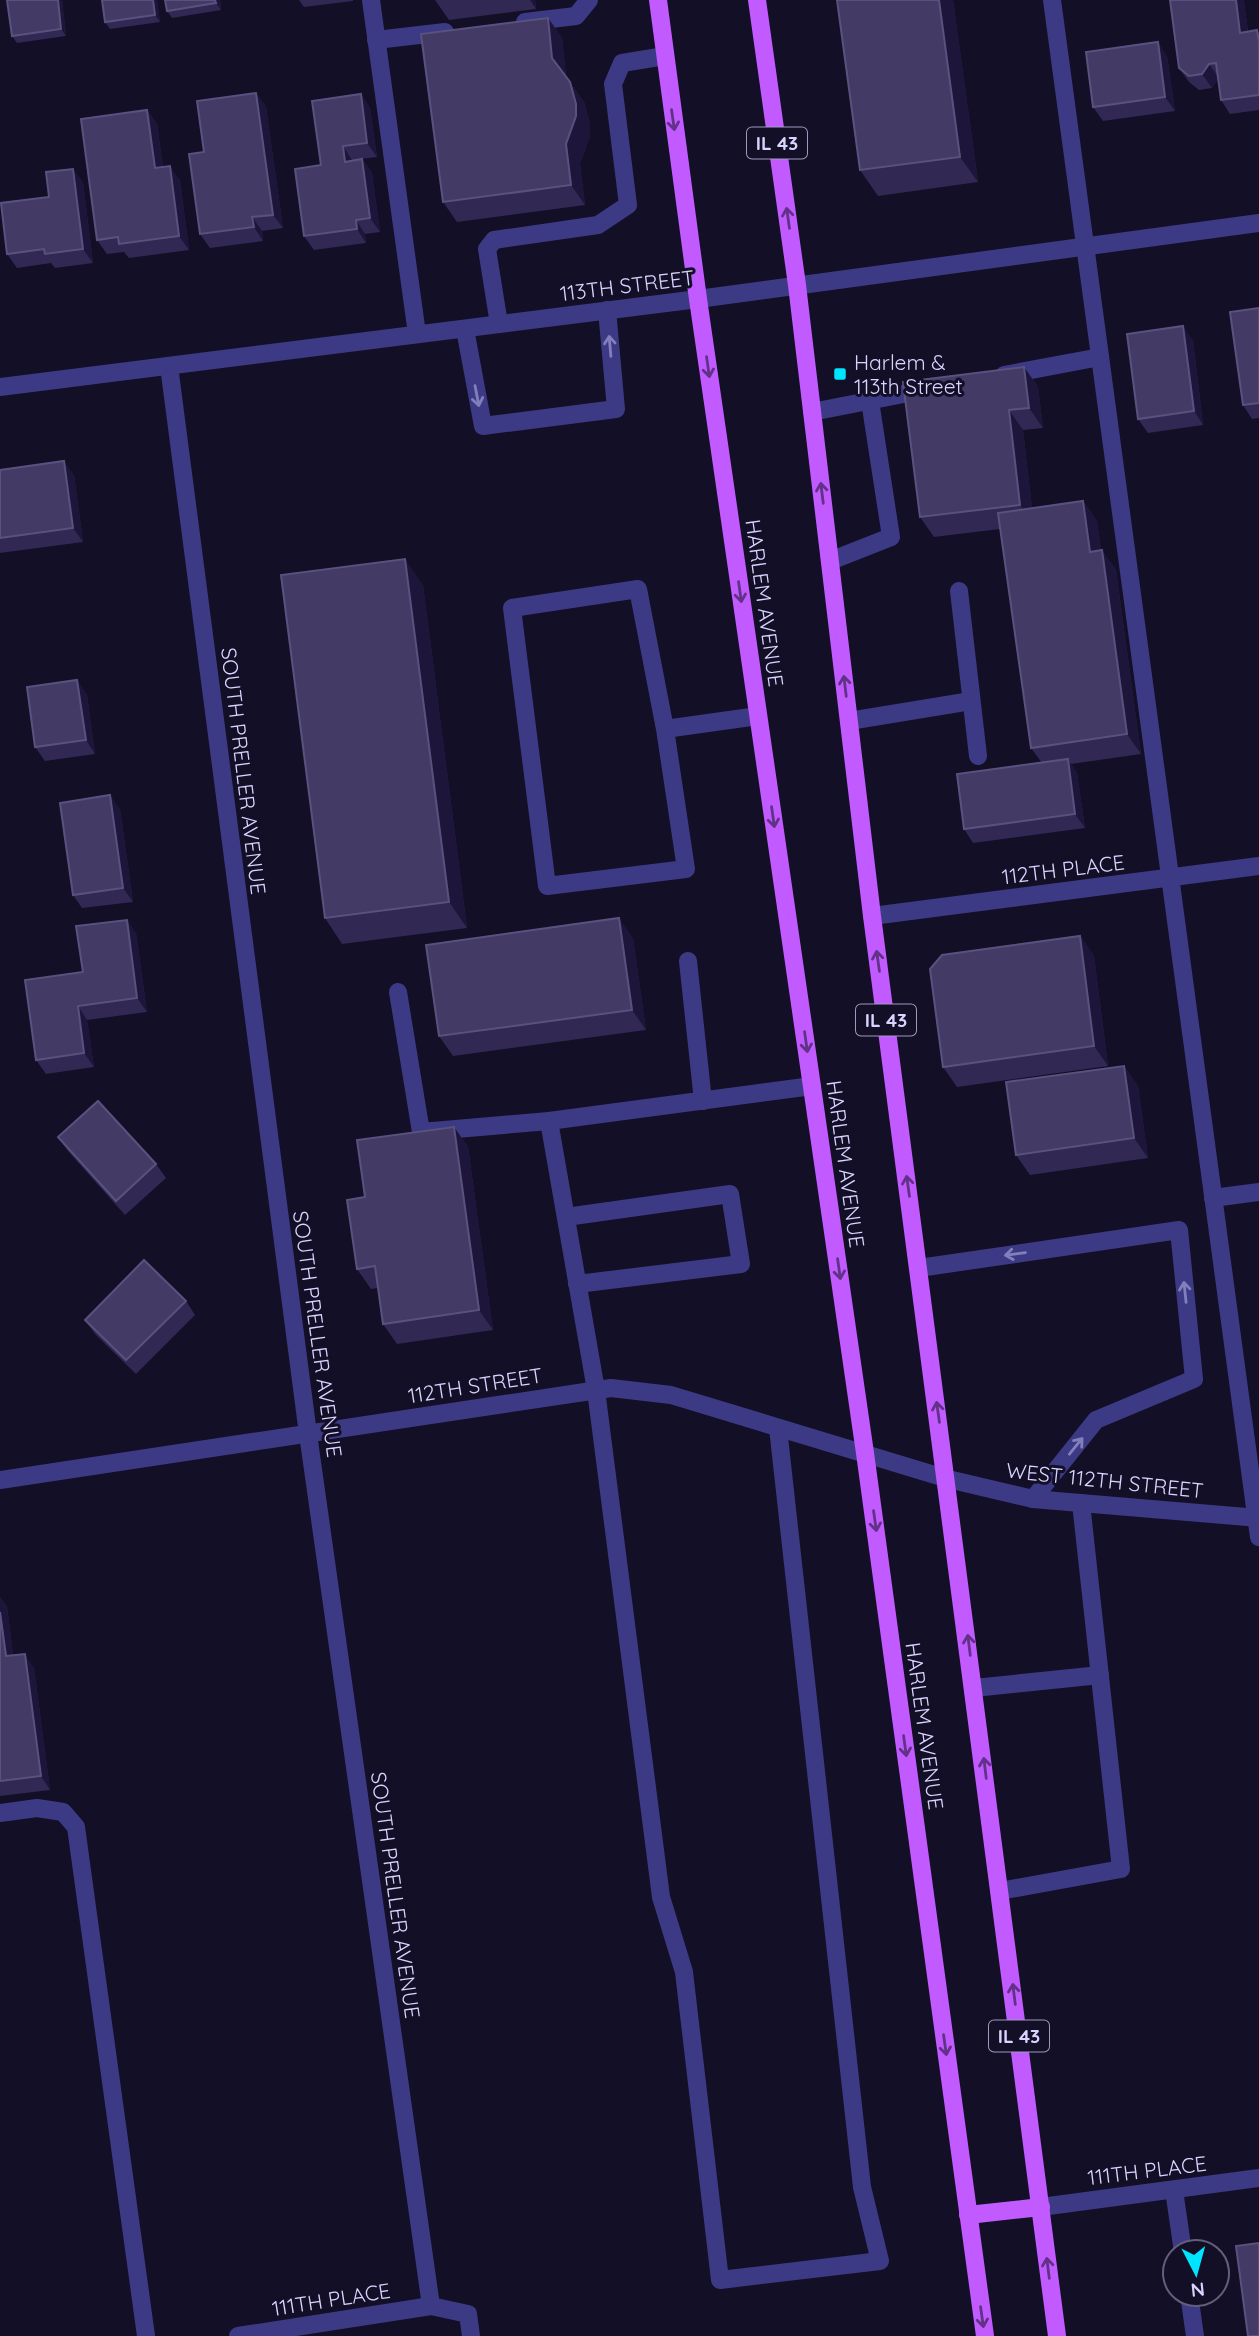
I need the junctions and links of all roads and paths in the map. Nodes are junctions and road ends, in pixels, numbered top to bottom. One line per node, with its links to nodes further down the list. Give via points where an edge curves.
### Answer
1 (371, 0): 8 (street)
2 (589, 0): 6 (street, via 576,16)
3 (658, 0): 9 (main road, HARLEM AVENUE)
4 (757, 0): 12 (main road, IL 43, one-way to 4)
5 (1052, 0): 11 (street)
6 (510, 24)
7 (470, 29): 8 (street)
8 (376, 40): 17 (street)
9 (665, 56): 13 (main road, HARLEM AVENUE, one-way to 13); 15 (street, via 622,63 613,84 628,205 598,225 494,240 487,249)
10 (1259, 223): 11 (street, 113TH STREET)
11 (1085, 247): 12 (street, 113TH STREET); 18 (street)
12 (797, 285): 13 (street, 113TH STREET); 24 (main road, IL 43)
13 (698, 299): 14 (street, 113TH STREET); 28 (main road, HARLEM AVENUE, one-way to 28)
14 (607, 310): 15 (street, 113TH STREET); 16 (street, one-way to 14, via 483,426 603,411 616,409)
15 (499, 324): 16 (street, 113TH STREET)
16 (465, 329): 17 (street, 113TH STREET)
17 (417, 334): 19 (street, 113TH STREET)
18 (1100, 357): 20 (street); 33 (street)
19 (169, 366): 22 (street, 113TH STREET); 47 (street, SOUTH PRELLER AVENUE)
20 (992, 377)
21 (951, 385): 23 (street)
22 (0, 387)
23 (870, 401): 24 (street); 25 (street, via 891,537)
24 (812, 412): 25 (main road, IL 43, one-way to 24)
25 (830, 561): 29 (main road, IL 43, one-way to 25)
26 (959, 591): 27 (street)
27 (971, 701): 29 (street); 31 (street)
28 (758, 716): 30 (street); 37 (main road, HARLEM AVENUE, one-way to 37)
29 (849, 721): 34 (main road, IL 43)
30 (665, 729): 30 (street, via 686,869 547,886 512,608 638,589)
31 (978, 756)
32 (1259, 866): 33 (street, 112TH PLACE)
33 (1170, 878): 34 (street, 112TH PLACE); 41 (street)
34 (872, 916): 43 (main road, IL 43, one-way to 34)
35 (688, 961): 38 (street)
36 (398, 992): 39 (street, via 421,1132)
37 (812, 1086): 38 (street); 48 (main road, HARLEM AVENUE, one-way to 48)
38 (703, 1101): 39 (street)
39 (549, 1121): 42 (street)
40 (1259, 1192): 41 (street)
41 (1213, 1198): 53 (street)
42 (566, 1217): 44 (street); 44 (street, via 730,1194 741,1264)
43 (919, 1268): 49 (main road, IL 43, one-way to 43); 51 (street, one-way to 43, via 1096,1420 1194,1380 1179,1230)
44 (577, 1284): 45 (street)
45 (596, 1390): 46 (street, 112TH STREET, via 671,1395); 46 (street, via 661,1897 684,1972 720,2280 880,2260 862,2187); 47 (street, 112TH STREET)
46 (778, 1427): 48 (street, 112TH STREET)
47 (308, 1434): 50 (street, 112TH STREET); 64 (street, SOUTH PRELLER AVENUE)
48 (865, 1453): 49 (street, 112TH STREET); 62 (main road, HARLEM AVENUE, one-way to 62)
49 (948, 1479): 51 (street, WEST 112TH STREET); 56 (main road, IL 43, one-way to 49)
50 (0, 1480)
51 (1033, 1499): 52 (street, WEST 112TH STREET)
52 (1081, 1503): 53 (street, WEST 112TH STREET); 55 (street)
53 (1258, 1518): 54 (street)
54 (1259, 1537)
55 (1100, 1675): 56 (street); 58 (street, via 1121,1869)
56 (974, 1688): 58 (main road, IL 43, one-way to 56)
57 (0, 1814): 67 (street, via 37,1808 63,1812 76,1827)
58 (1000, 1891): 61 (main road, IL 43, one-way to 58)
59 (1259, 2178): 60 (street, 111TH PLACE)
60 (1174, 2190): 61 (street, 111TH PLACE); 63 (street)
61 (1041, 2207): 62 (main road); 71 (main road, IL 43, one-way to 61)
62 (968, 2215): 70 (main road, HARLEM AVENUE, one-way to 70)
63 (1181, 2238)
64 (431, 2306): 66 (street, 111TH PLACE); 69 (street, via 468,2314)
65 (1191, 2308): 72 (street)
66 (267, 2334): 68 (street, 111TH PLACE)
67 (146, 2336)
68 (238, 2336)
69 (471, 2336)
70 (985, 2336)
71 (1057, 2336)
72 (1195, 2336)

